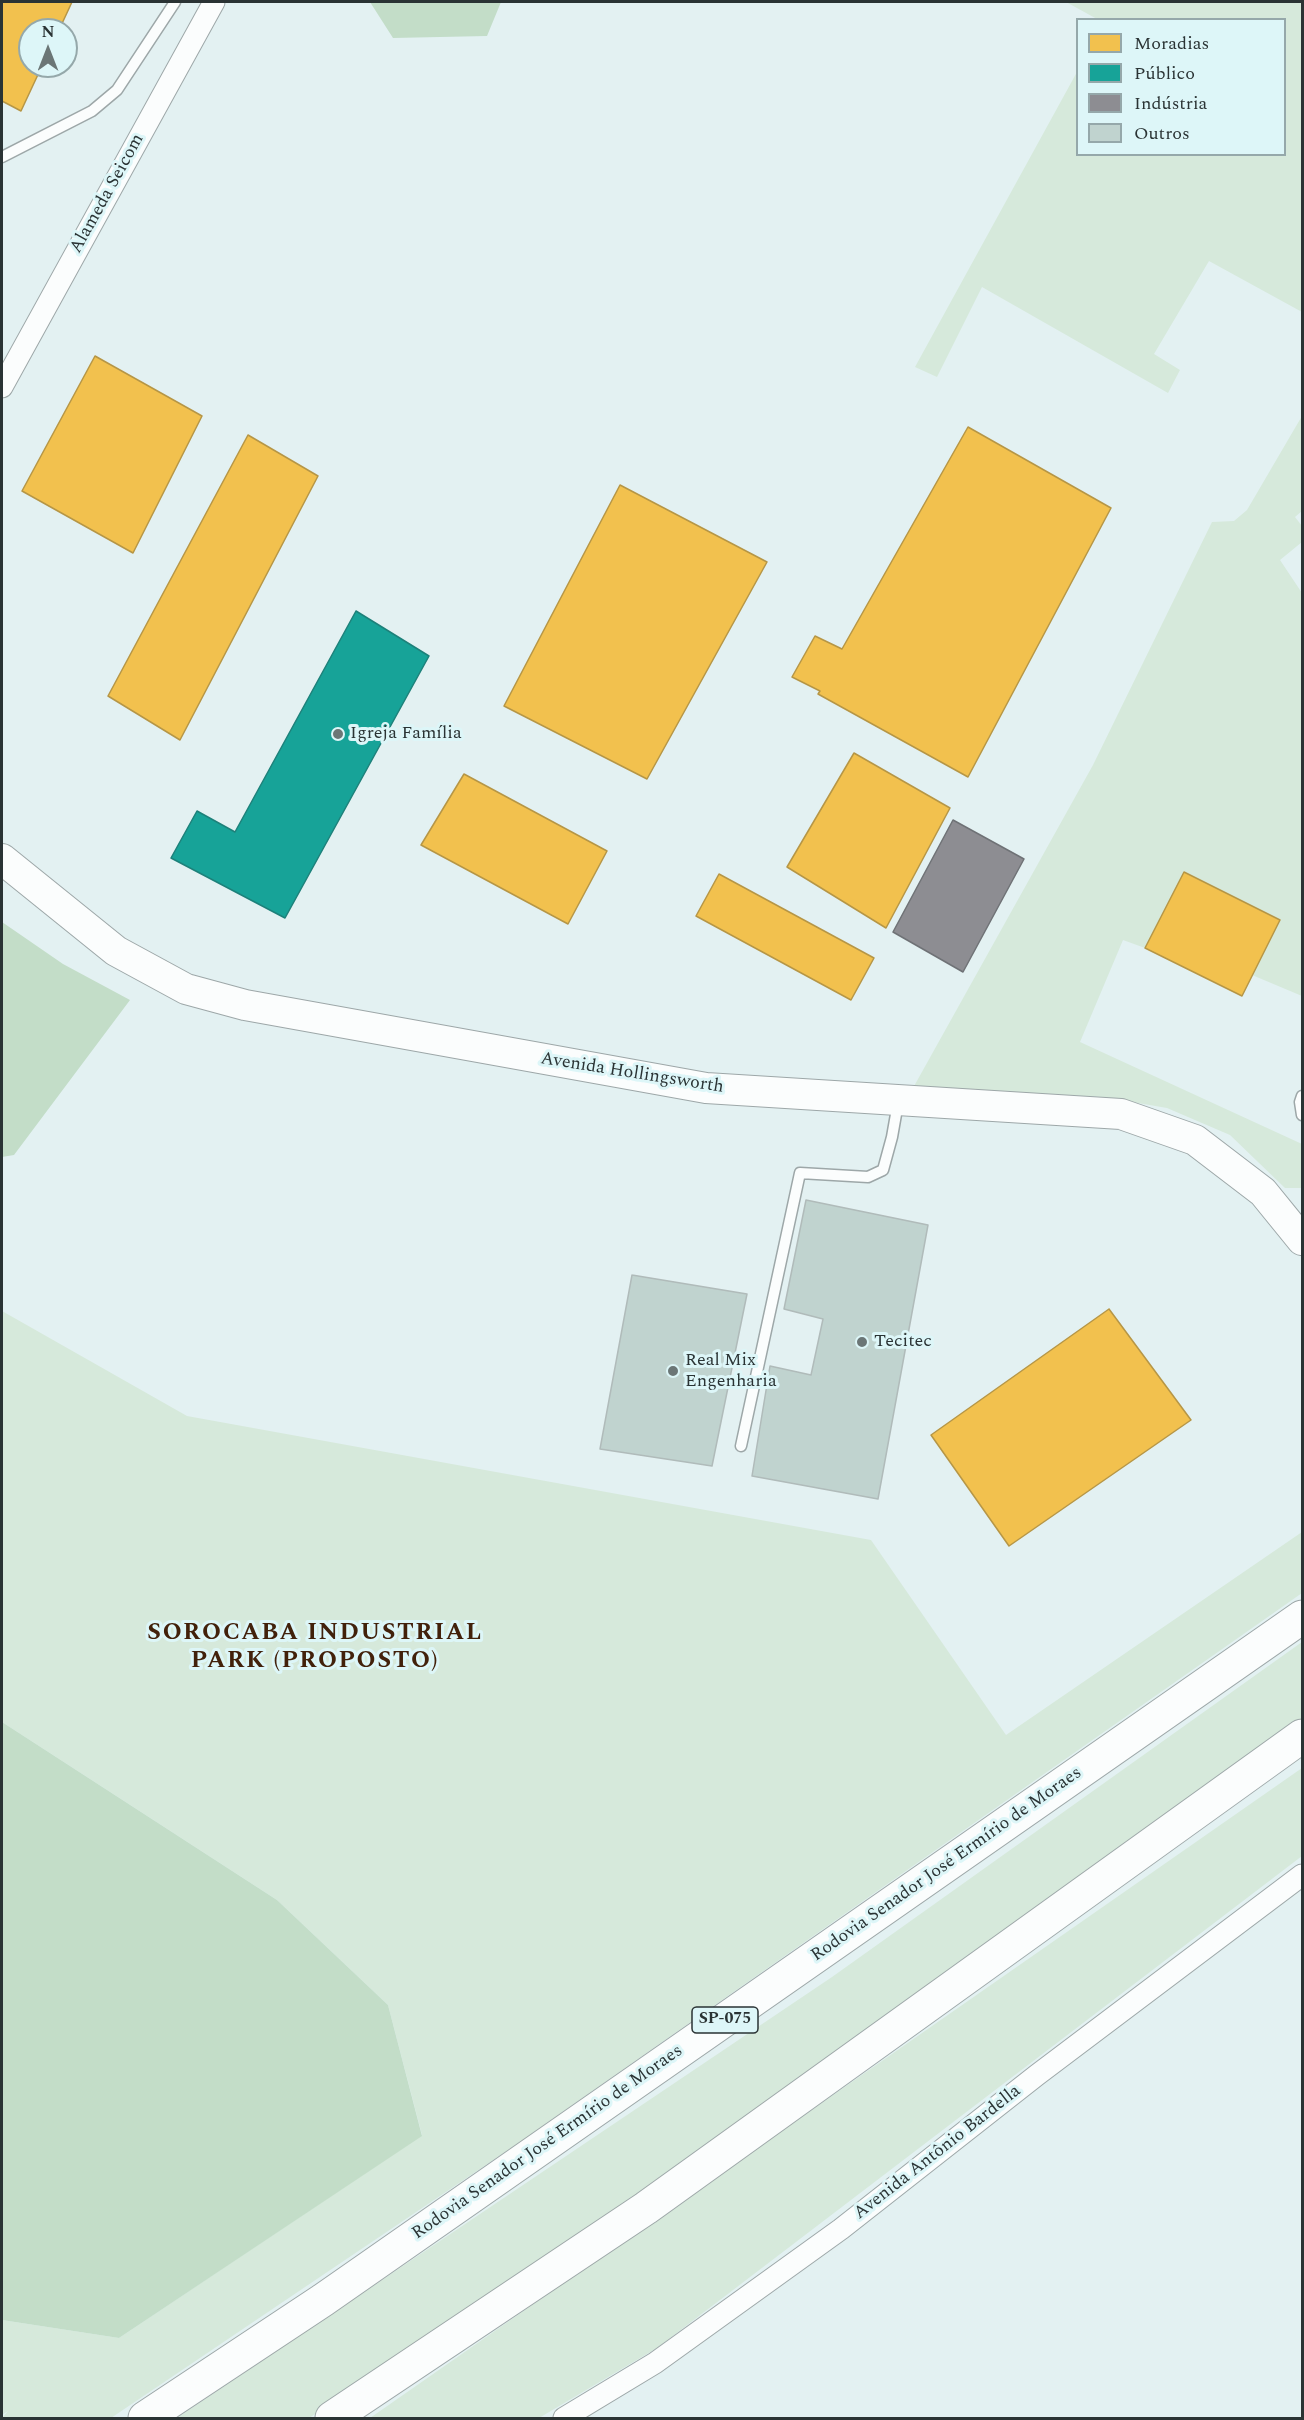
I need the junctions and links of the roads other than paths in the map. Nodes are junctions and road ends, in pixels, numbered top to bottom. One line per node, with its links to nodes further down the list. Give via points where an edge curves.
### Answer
1 (176, 2): 3 (lane, via 117,90 92,111)
2 (214, 2): 4 (street, Alameda Seicom)
3 (2, 157)
4 (2, 387)
5 (2, 859): 7 (main road, Avenida Hollingsworth, via 116,951 186,989 245,1005 706,1088)
6 (1302, 1095): 8 (lane)
7 (898, 1099): 9 (main road, Avenida Hollingsworth, via 1121,1114 1195,1140 1263,1192); 10 (lane, via 883,1170 868,1177 800,1173)
8 (1302, 1115)
9 (1302, 1240)
10 (741, 1446)
11 (1302, 1617): 14 (highway, Rodovia Senador José Ermírio de Moraes / SP-075, via 333,2293)
12 (1302, 1736): 15 (highway, via 646,2208)
13 (1302, 1875): 16 (street, Avenida Antônio Bardella, via 841,2229 655,2363)
14 (145, 2418)
15 (332, 2418)
16 (564, 2418)

